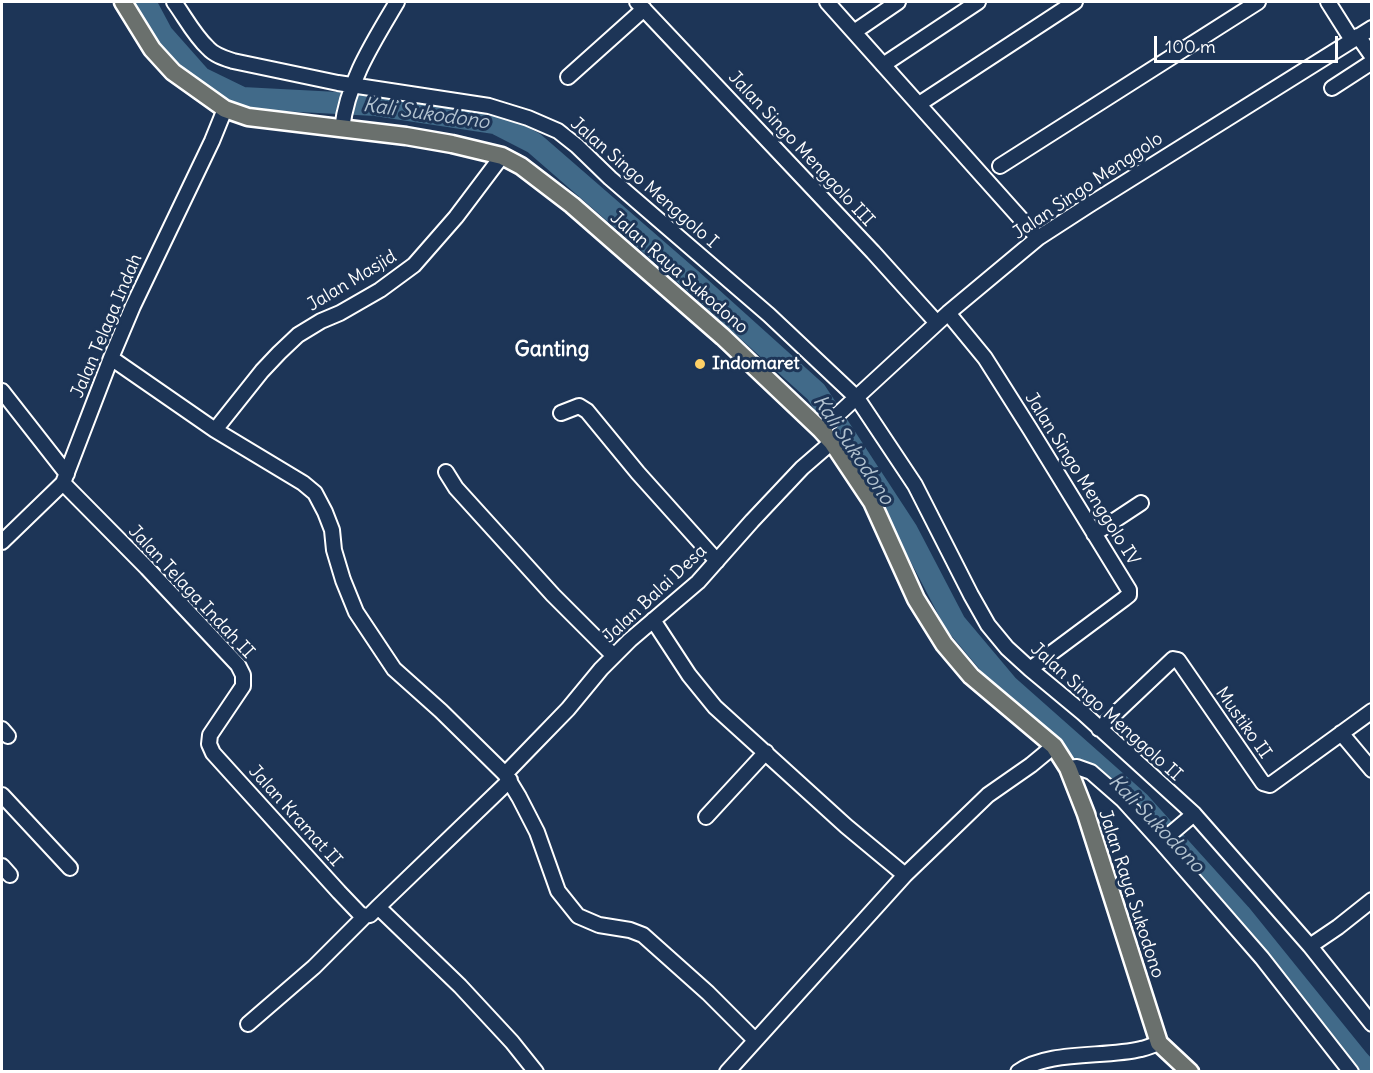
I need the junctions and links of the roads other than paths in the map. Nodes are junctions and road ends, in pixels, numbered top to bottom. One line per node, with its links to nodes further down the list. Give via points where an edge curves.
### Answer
1 (123, 2): 20 (main road, Jalan Raya Sukodono, via 152,50 173,72)
2 (174, 2): 17 (street, Jalan Singo Menggolo I, via 208,49 219,56)
3 (398, 2): 17 (street)
4 (827, 2): 12 (street)
5 (898, 2): 12 (street)
6 (978, 2): 15 (street)
7 (1075, 2): 19 (street)
8 (1258, 2): 23 (street)
9 (1328, 2): 13 (street)
10 (641, 5): 16 (street); 26 (street, Jalan Singo Menggolo III)
11 (1371, 28): 13 (street, Jalan Singo Menggolo)
12 (854, 32): 15 (street)
13 (1355, 38): 14 (street); 24 (street, Jalan Singo Menggolo)
14 (1370, 64): 18 (street)
15 (883, 65): 19 (street)
16 (568, 77)
17 (352, 88): 21 (street); 29 (street, Jalan Singo Menggolo I, via 489,106 558,131 769,315)
18 (1332, 88)
19 (919, 104): 24 (street)
20 (225, 109): 21 (main road, Jalan Raya Sukodono, via 248,117); 27 (street, Jalan Telaga Indah)
21 (343, 125): 22 (main road, Jalan Raya Sukodono)
22 (502, 156): 31 (street, Jalan Masjid, via 414,265 380,290 298,335 262,371); 32 (main road, Jalan Raya Sukodono, via 572,205)
23 (1000, 166)
24 (1038, 238): 25 (street, Jalan Singo Menggolo)
25 (948, 313): 26 (street, Jalan Singo Menggolo); 36 (street, Jalan Singo Menggolo IV, via 985,358)
26 (937, 323): 29 (street, Jalan Singo Menggolo)
27 (111, 358): 31 (street); 34 (street, Jalan Telaga Indah)
28 (2, 391): 34 (street, Jalan Telaga Indah II)
29 (854, 401): 32 (street, Jalan Singo Menggolo); 41 (street, Jalan Singo Menggolo II, via 915,485 988,625)
30 (561, 414): 38 (street, via 579,406 587,411)
31 (215, 430): 50 (street, via 315,493 332,530 343,580 356,612 376,644 394,669)
32 (826, 433): 38 (street, Jalan Balai Desa, via 802,468); 46 (main road, Jalan Raya Sukodono, via 872,502 916,599 944,644 971,675)
33 (446, 472): 40 (street, via 553,595)
34 (65, 478): 37 (street, Jalan Telaga Indah); 45 (street, Jalan Telaga Indah II, via 241,669 243,686)
35 (1141, 503): 36 (street)
36 (1094, 534): 41 (street, Jalan Singo Menggolo IV, via 1129,595)
37 (2, 542)
38 (717, 561): 39 (street, Jalan Balai Desa)
39 (653, 621): 40 (street, Jalan Balai Desa); 47 (street, via 689,675 730,721)
40 (614, 656): 50 (street, Jalan Balai Desa)
41 (1029, 669): 43 (street, Jalan Singo Menggolo II)
42 (1371, 711): 44 (street, Mustiko II)
43 (1099, 729): 44 (street, Mustiko II, via 1175,659 1266,785); 52 (street, Jalan Singo Menggolo II)
44 (1341, 733): 49 (street)
45 (210, 735): 59 (street, Jalan Kramat II, via 213,753)
46 (1054, 746): 48 (main road, Jalan Raya Sukodono); 56 (street, via 988,795)
47 (766, 752): 53 (street); 56 (street)
48 (1068, 768): 54 (street, via 1091,772); 64 (main road, Jalan Raya Sukodono)
49 (1371, 770)
50 (508, 777): 58 (street, Jalan Balai Desa); 63 (street, via 537,832 558,891 578,916 643,935)
51 (2, 795): 55 (street)
52 (1192, 815): 54 (street); 60 (street, Jalan Singo Menggolo II)
53 (706, 817)
54 (1162, 841): 69 (street)
55 (70, 868)
56 (905, 875): 63 (street)
57 (1371, 900): 60 (street)
58 (378, 907): 59 (street, Jalan Balai Desa); 65 (street, via 460,986)
59 (364, 916): 61 (street, Jalan Balai Desa, via 314,967)
60 (1310, 946): 62 (street, Jalan Singo Menggolo II)
61 (248, 1024)
62 (1371, 1024)
63 (755, 1040): 66 (street)
64 (1159, 1043): 67 (street, via 1140,1050 1040,1061); 68 (main road)
65 (536, 1071)
66 (727, 1071)
67 (1018, 1071)
68 (1190, 1071)
69 (1352, 1071)

